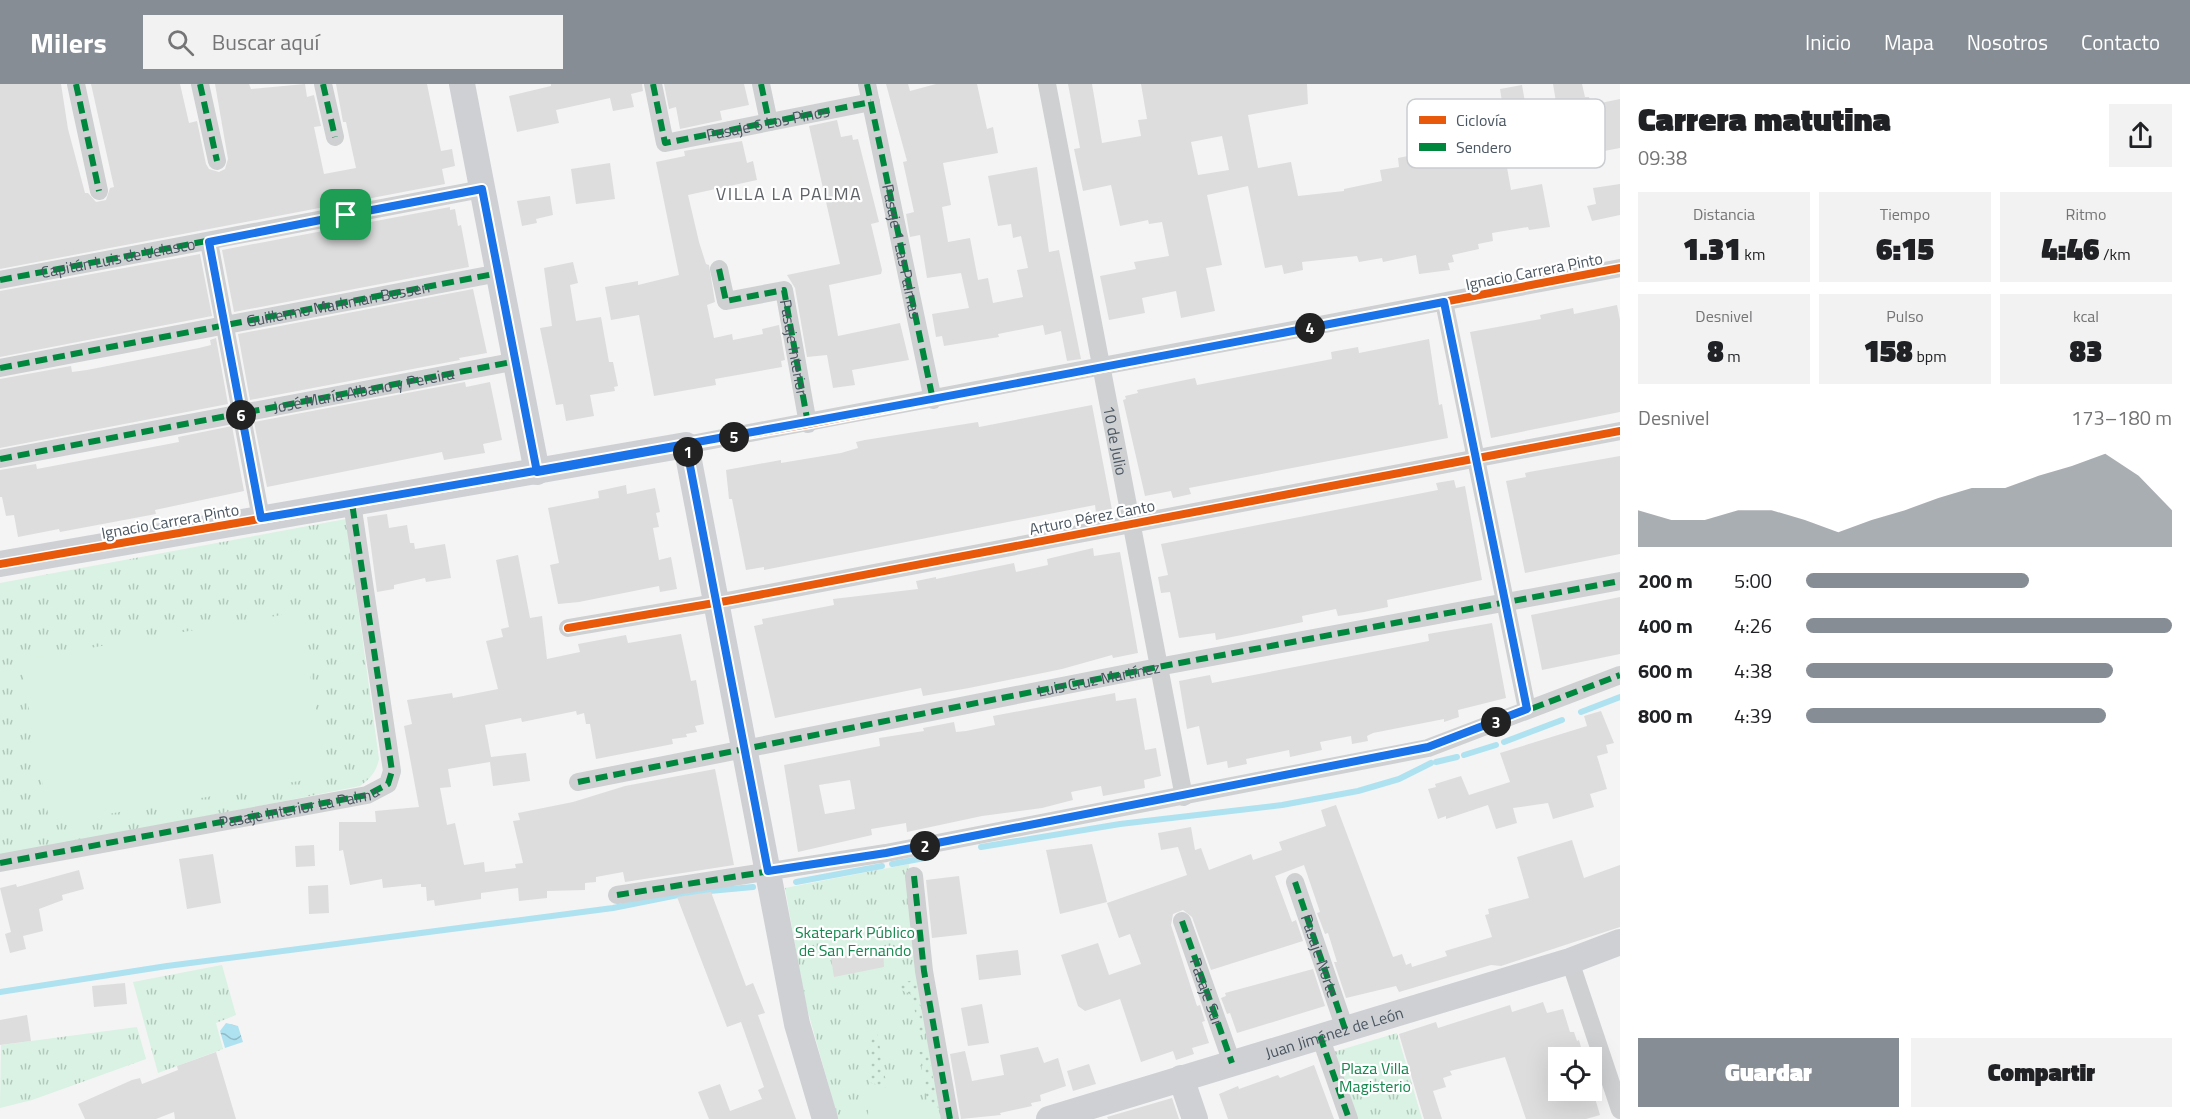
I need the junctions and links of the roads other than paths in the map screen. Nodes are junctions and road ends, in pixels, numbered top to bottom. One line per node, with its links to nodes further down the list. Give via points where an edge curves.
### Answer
1 (76, 84): 13 (street)
2 (200, 84): 11 (street)
3 (323, 84): 10 (street)
4 (462, 84): 12 (street)
5 (653, 84): 9 (street, Pasaje 6 Los Pinos, via 665,143)
6 (761, 84): 9 (street)
7 (1047, 84): 23 (street, 10 de Julio)
8 (869, 93): 9 (street, Pasaje 6 Los Pinos); 24 (street, Pasaje 1 Las Palmas)
9 (769, 122)
10 (335, 137)
11 (217, 161)
12 (482, 189): 14 (street, Capitán Luis de Velasco); 17 (street)
13 (99, 190)
14 (209, 242): 18 (street, Capitán Luis de Velasco); 20 (street)
15 (719, 268): 26 (street, Pasaje Interior, via 726,301 784,290)
16 (1620, 268): 19 (street, Ignacio Carrera Pinto)
17 (499, 273): 20 (street, Guillermo Markman Bossen); 21 (street)
18 (0, 280)
19 (1444, 302): 23 (street, Ignacio Carrera Pinto); 29 (street)
20 (225, 327): 22 (street, Guillermo Markman Bossen); 25 (street)
21 (517, 360): 25 (street, José María Albano y Pereira); 31 (street)
22 (0, 368)
23 (1101, 368): 24 (street, Ignacio Carrera Pinto); 34 (street, 10 de Julio)
24 (933, 400): 26 (street, Ignacio Carrera Pinto)
25 (241, 414): 30 (street, José María Albano y Pereira); 33 (street)
26 (808, 424): 28 (street, Ignacio Carrera Pinto)
27 (1620, 430): 29 (street, Arturo Pérez Canto)
28 (686, 445): 31 (street, Ignacio Carrera Pinto); 37 (street)
29 (1478, 458): 34 (street, Arturo Pérez Canto); 38 (street)
30 (0, 459)
31 (537, 472): 32 (street, Ignacio Carrera Pinto)
32 (352, 503): 33 (street, Ignacio Carrera Pinto); 46 (street, Pasaje Interior La Palma, via 392,771 388,784 367,795)
33 (261, 518): 35 (street, Ignacio Carrera Pinto)
34 (1132, 523): 37 (street, Arturo Pérez Canto); 40 (street, 10 de Julio)
35 (0, 564)
36 (1620, 581): 38 (street, Luis Cruz Martínez)
37 (716, 601): 39 (street, Arturo Pérez Canto); 43 (street)
38 (1506, 604): 40 (street, Luis Cruz Martínez); 42 (street)
39 (568, 628)
40 (1158, 667): 43 (street, Luis Cruz Martínez); 45 (street, 10 de Julio)
41 (1620, 675): 42 (street)
42 (1527, 709): 45 (street, via 1428,747)
43 (746, 749): 44 (street, Luis Cruz Martínez); 47 (street)
44 (578, 782)
45 (1184, 797): 47 (street)
46 (0, 863)
47 (768, 871): 50 (street); 59 (street, via 797,1024)
48 (914, 876): 60 (street, via 924,971)
49 (1295, 882): 54 (street, Pasaje Norte)
50 (616, 895)
51 (1182, 921): 56 (street, Pasaje Sur)
52 (1620, 942): 53 (street, Juan Jiménez de León)
53 (1570, 961): 54 (street, Juan Jiménez de León); 58 (street)
54 (1345, 1029): 55 (street, Juan Jiménez de León)
55 (1320, 1036): 56 (street, Juan Jiménez de León); 63 (street)
56 (1232, 1063): 57 (street, Juan Jiménez de León)
57 (1181, 1078): 61 (street, Juan Jiménez de León); 62 (street)
58 (1620, 1110)
59 (825, 1119)
60 (950, 1119)
61 (1049, 1119)
62 (1195, 1119)
63 (1349, 1119)

